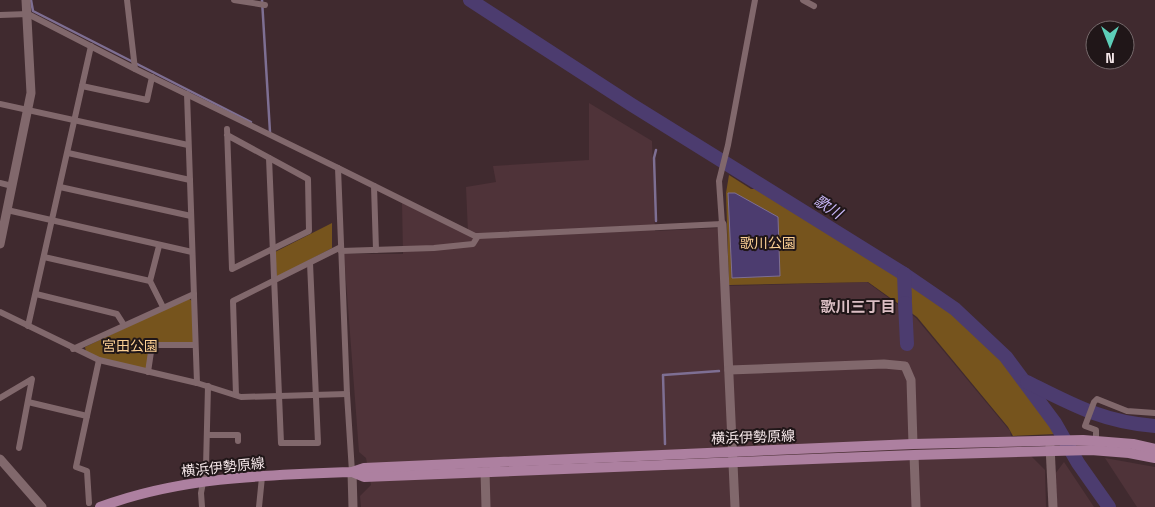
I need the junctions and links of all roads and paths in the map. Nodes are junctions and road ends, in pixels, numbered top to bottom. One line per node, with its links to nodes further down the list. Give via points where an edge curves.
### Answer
1 (26, 0): 8 (street)
2 (127, 0): 11 (street)
3 (234, 0): 6 (street)
4 (755, 0): 31 (street, via 719,181)
5 (803, 0): 7 (street)
6 (265, 4)
7 (814, 6)
8 (28, 14): 9 (street); 10 (street); 16 (street)
9 (0, 15)
10 (92, 46): 11 (street); 13 (street)
11 (135, 69): 12 (street)
12 (152, 77): 13 (street, via 147,100); 14 (street)
13 (82, 86): 17 (street)
14 (186, 94): 18 (street); 21 (street)
15 (0, 104): 16 (street)
16 (29, 110): 17 (street); 24 (street)
17 (75, 120): 18 (street); 19 (street)
18 (188, 145): 22 (street)
19 (68, 153): 22 (street); 26 (street)
20 (269, 158): 36 (street); 36 (street, via 308,179 309,231); 36 (street, via 227,132 232,269)
21 (338, 168): 25 (street); 35 (street)
22 (190, 180): 28 (street)
23 (0, 183): 24 (street)
24 (12, 186): 27 (street)
25 (374, 186): 32 (street); 37 (street)
26 (60, 187): 28 (street); 29 (street)
27 (7, 210): 29 (street); 30 (street)
28 (191, 216): 38 (street)
29 (52, 221): 34 (street); 39 (street)
30 (2, 222): 33 (street)
31 (722, 224): 32 (street); 52 (street)
32 (478, 236): 37 (street, via 473,244)
33 (0, 244)
34 (159, 246): 38 (street); 41 (street)
35 (341, 249): 37 (street); 40 (street); 57 (street)
36 (272, 250): 42 (street)
37 (376, 250)
38 (192, 252): 44 (street)
39 (44, 256): 41 (street); 43 (street)
40 (310, 263): 42 (street); 56 (street)
41 (150, 281): 45 (street)
42 (274, 282): 58 (street); 59 (street, via 234,301)
43 (36, 294): 47 (street, via 116,314); 48 (street)
44 (194, 294): 45 (street); 49 (street)
45 (163, 307): 47 (street)
46 (0, 312): 48 (street)
47 (124, 325): 50 (street)
48 (28, 326): 50 (street)
49 (195, 345): 53 (street, via 152,345); 54 (street)
50 (73, 348): 51 (street)
51 (99, 360): 53 (street); 63 (street)
52 (729, 370): 70 (street, via 905,366 911,380); 71 (street)
53 (148, 372): 54 (street)
54 (197, 383): 55 (street)
55 (208, 386): 59 (street); 64 (street)
56 (317, 394): 57 (street); 58 (street); 58 (street, via 318,443 281,443)
57 (347, 394): 75 (street)
58 (278, 395): 59 (street)
59 (236, 396)
60 (0, 398): 61 (street, via 32,379)
61 (28, 402): 63 (street); 68 (street)
62 (1155, 414): 66 (street, via 1127,411 1097,400 1085,423 1085,426 1096,430)
63 (87, 416): 78 (street, via 76,467 87,471)
64 (207, 435): 65 (street); 77 (street)
65 (238, 435)
66 (1096, 440): 67 (main road, 横浜伊勢原線); 69 (main road, 横浜伊勢原線)
67 (1051, 444): 70 (main road, 横浜伊勢原線); 72 (main road, 横浜伊勢原線, via 1061,451 1091,450); 88 (street)
68 (19, 448)
69 (1155, 449)
70 (913, 450): 71 (main road, 横浜伊勢原線); 87 (street)
71 (732, 457): 74 (main road, 横浜伊勢原線); 75 (main road, 横浜伊勢原線, via 364,468); 86 (street)
72 (1155, 458)
73 (0, 459): 80 (street)
74 (484, 471): 75 (main road, 横浜伊勢原線, via 364,477); 85 (street)
75 (352, 472): 76 (main road, 横浜伊勢原線); 84 (street)
76 (262, 477): 77 (main road, 横浜伊勢原線); 83 (street)
77 (204, 481): 79 (main road, 横浜伊勢原線); 82 (street)
78 (89, 503)
79 (124, 503): 81 (main road, 横浜伊勢原線)
80 (42, 507)
81 (100, 507)
82 (202, 507)
83 (259, 507)
84 (353, 507)
85 (486, 507)
86 (735, 507)
87 (916, 507)
88 (1053, 507)

